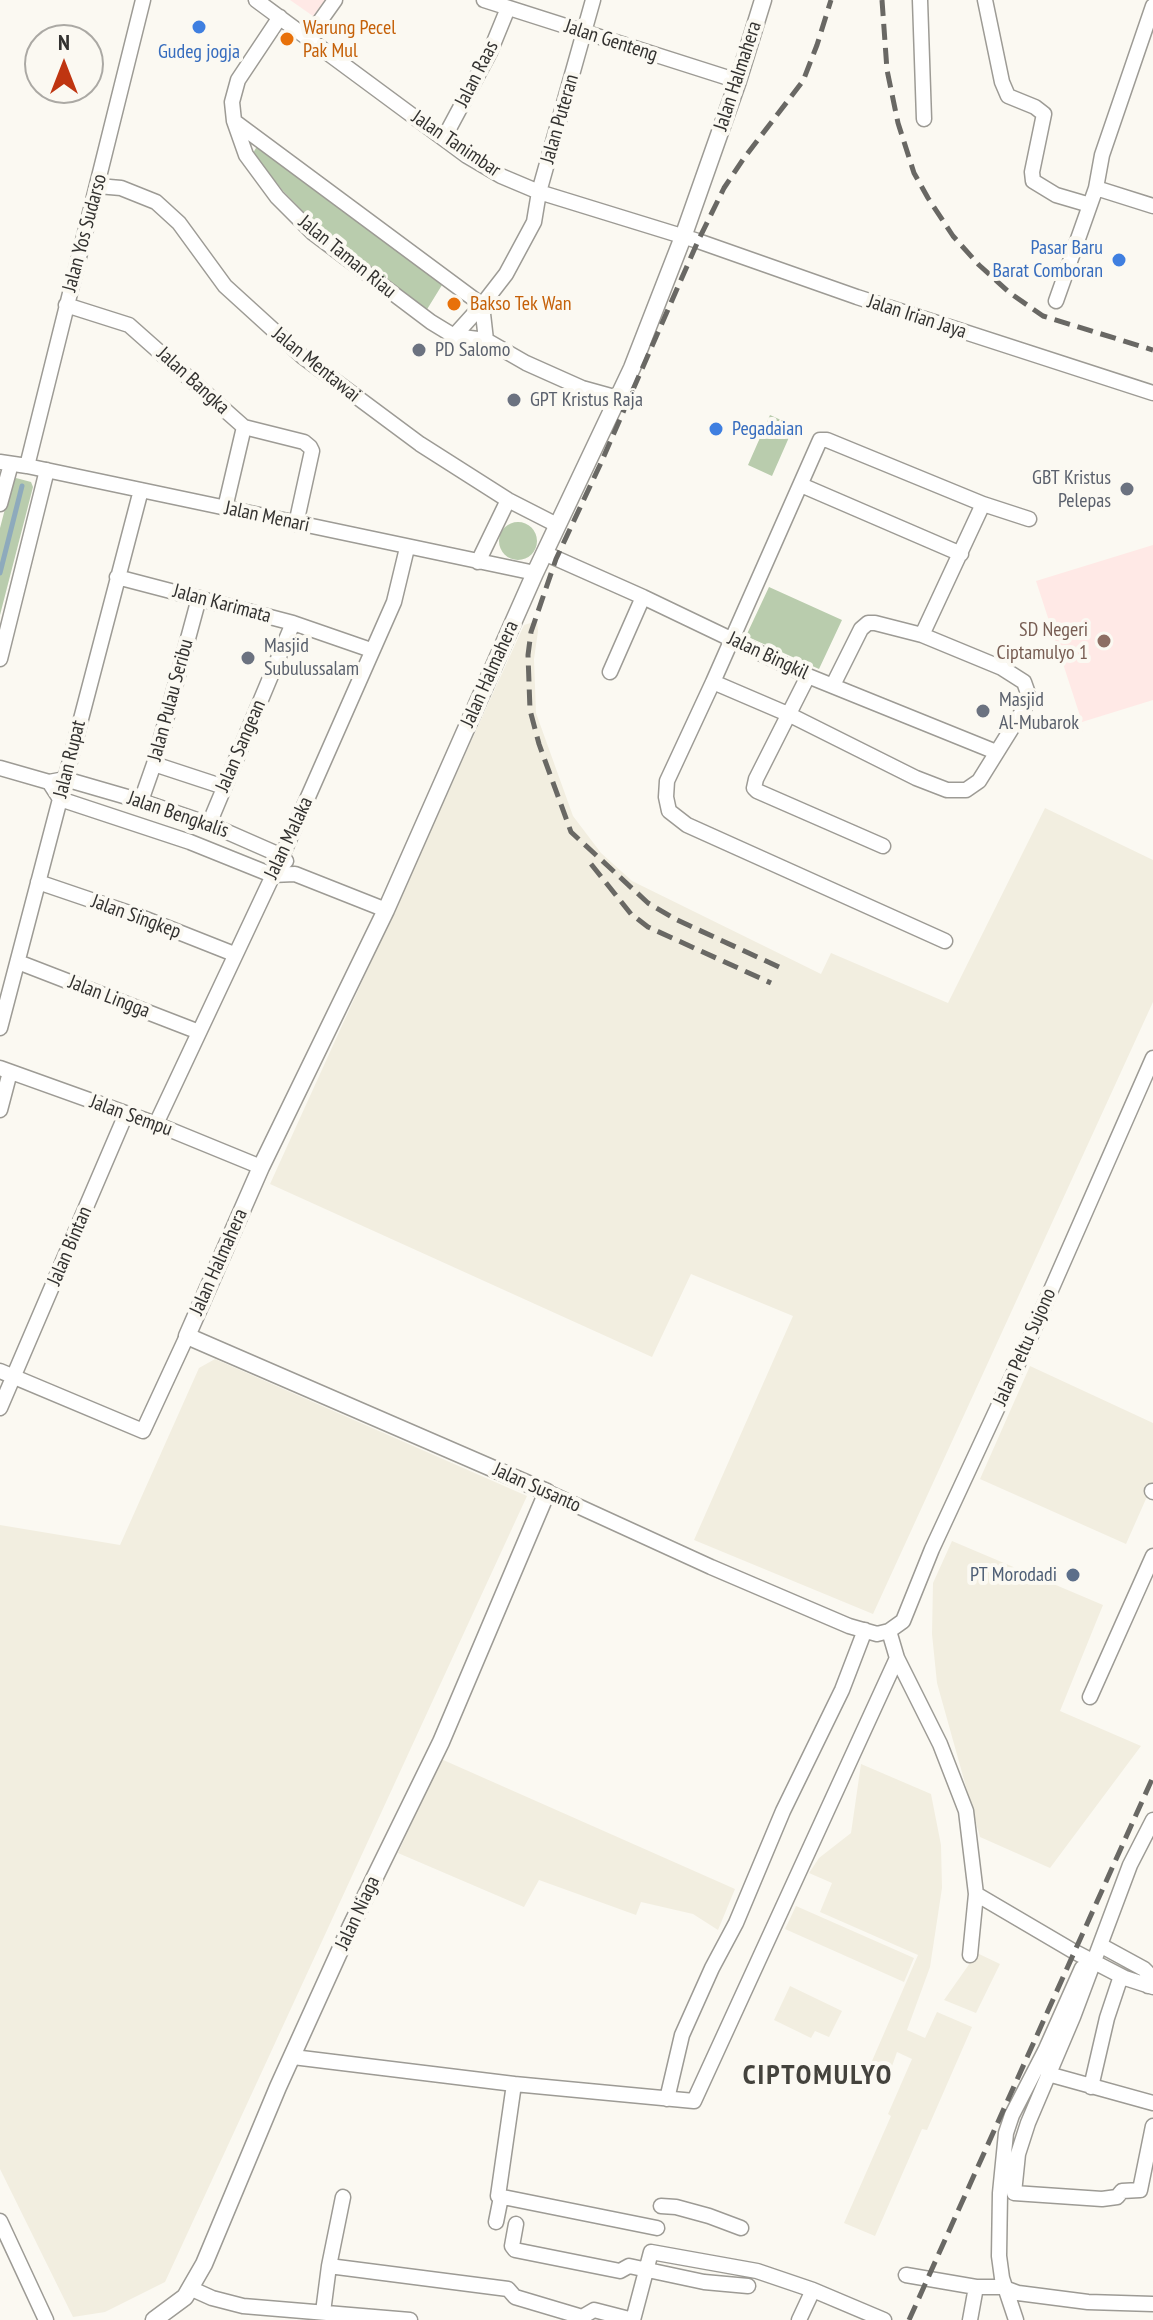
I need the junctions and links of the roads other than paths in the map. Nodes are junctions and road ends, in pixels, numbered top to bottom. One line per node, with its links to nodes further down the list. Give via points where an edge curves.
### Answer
1 (143, 0): 18 (street, Jalan Yos Sudarso)
2 (256, 0): 11 (street, Jalan Tanimbar)
3 (335, 0): 13 (street)
4 (484, 0): 10 (street, Jalan Genteng)
5 (593, 0): 12 (street, Jalan Puteran)
6 (763, 0): 14 (street, Jalan Halmahera)
7 (920, 0): 15 (street)
8 (985, 0): 21 (street, via 1005,90 1015,101 1044,114 1033,181)
9 (1153, 6): 19 (street, via 1102,155)
10 (508, 8): 12 (street, Jalan Genteng); 17 (street, Jalan Raas)
11 (280, 17): 13 (street, Jalan Tanimbar); 16 (street, Jalan Taman Riau, via 233,91)
12 (584, 32): 14 (street, Jalan Genteng); 20 (street, Jalan Puteran)
13 (308, 38): 17 (street, Jalan Tanimbar)
14 (738, 81): 23 (street, Jalan Halmahera)
15 (924, 119)
16 (234, 121): 26 (street, Jalan Taman Riau); 27 (street, Jalan Taman Riau, via 259,175 313,233)
17 (444, 138): 20 (street, Jalan Tanimbar, via 501,176)
18 (98, 186): 25 (street, Jalan Yos Sudarso); 37 (street, Jalan Mentawai, via 121,188 156,202 179,223 225,286 278,336 420,444)
19 (1096, 188): 21 (street); 22 (street)
20 (539, 192): 23 (street, Jalan Tanimbar); 26 (street, Jalan Puteran, via 522,248)
21 (1090, 205): 24 (street)
22 (1153, 206)
23 (683, 237): 29 (street, Jalan Irian Jaya); 30 (street, Jalan Halmahera)
24 (1056, 301)
25 (66, 305): 31 (street, Jalan Bangka, via 129,325); 33 (street, Jalan Yos Sudarso)
26 (482, 305): 27 (street); 28 (street)
27 (454, 336): 28 (street, Jalan Taman Riau)
28 (486, 340): 30 (street, Jalan Taman Riau, via 582,388)
29 (1153, 393)
30 (618, 398): 43 (street, Jalan Halmahera)
31 (244, 427): 40 (street, Jalan Bangka); 42 (street, via 310,447)
32 (6, 463): 33 (street, Jalan Menari); 38 (street)
33 (27, 466): 34 (street, Jalan Menari)
34 (47, 470): 36 (street, Jalan Menari); 56 (street)
35 (801, 485): 39 (street, via 817,444 824,440); 46 (street); 54 (street)
36 (141, 490): 40 (street, Jalan Menari); 49 (street, Jalan Rupat)
37 (508, 500): 43 (street, Jalan Mentawai); 47 (street)
38 (0, 504)
39 (983, 504): 41 (street); 46 (street)
40 (225, 508): 42 (street, Jalan Menari)
41 (1029, 519)
42 (296, 524): 44 (street, Jalan Menari)
43 (557, 525): 45 (street, Jalan Halmahera)
44 (407, 548): 47 (street, Jalan Menari); 55 (street, Jalan Malaka, via 399,588)
45 (544, 553): 48 (street, Jalan Halmahera); 50 (street, Jalan Bingkil)
46 (961, 554): 53 (street)
47 (478, 562): 48 (street, Jalan Menari)
48 (535, 573): 76 (street, Jalan Halmahera)
49 (117, 577): 51 (street, Jalan Karimata); 65 (street, Jalan Rupat)
50 (643, 597): 54 (street, Jalan Bingkil); 57 (street)
51 (199, 598): 52 (street, Jalan Karimata); 63 (street, Jalan Pulau Seribu)
52 (293, 623): 55 (street, Jalan Karimata); 67 (street, Jalan Sangean)
53 (922, 635): 60 (street, via 863,625); 62 (street, via 1002,668 1028,688 1030,699)
54 (732, 640): 58 (street, Jalan Bingkil); 59 (street)
55 (371, 650): 72 (street, Jalan Malaka)
56 (0, 659)
57 (610, 672)
58 (808, 676): 60 (street, Jalan Bingkil); 61 (street)
59 (713, 682): 61 (street); 77 (street, via 667,781 669,811 687,825)
60 (833, 685): 62 (street, Jalan Bingkil)
61 (790, 715): 62 (street, via 947,790 972,787); 71 (street, via 754,783 757,791)
62 (996, 752)
63 (154, 764): 67 (street); 69 (street, Jalan Pulau Seribu)
64 (0, 768): 66 (street, Jalan Bengkalis)
65 (65, 779): 66 (street, Jalan Bengkalis); 68 (street, Jalan Rupat); 69 (street, Jalan Bengkalis)
66 (49, 782): 68 (street)
67 (224, 787): 70 (street, Jalan Sangean)
68 (60, 799): 74 (street, Jalan Bengkalis); 75 (street, Jalan Rupat)
69 (141, 801): 70 (street, Jalan Bengkalis)
70 (209, 824): 72 (street, Jalan Bengkalis)
71 (883, 846)
72 (282, 856): 73 (street); 74 (street, Jalan Malaka)
73 (295, 874): 74 (street, Jalan Bengkalis); 76 (street, Jalan Bengkalis)
74 (272, 875): 78 (street, Jalan Malaka)
75 (38, 882): 78 (street, Jalan Singkep); 79 (street, Jalan Rupat)
76 (386, 910): 87 (street, Jalan Halmahera)
77 (945, 941)
78 (234, 954): 81 (street, Jalan Malaka)
79 (18, 962): 80 (street, Jalan Rupat); 81 (street, Jalan Lingga)
80 (0, 1028)
81 (199, 1032): 86 (street, Jalan Malaka)
82 (1153, 1058): 95 (street, Jalan Peltu Sujono, via 908,1611)
83 (5, 1070): 84 (street); 85 (street, Jalan Sempu)
84 (0, 1110)
85 (126, 1114): 86 (street, Jalan Sempu); 90 (street, Jalan Bintan)
86 (156, 1124): 87 (street, Jalan Sempu)
87 (261, 1167): 88 (street, Jalan Halmahera)
88 (187, 1336): 90 (street, via 143,1431); 92 (street, Jalan Susanto)
89 (0, 1371): 90 (street)
90 (15, 1378): 91 (street, Jalan Bintan)
91 (0, 1408)
92 (547, 1492): 94 (street, Jalan Susanto); 105 (street, Jalan Niaga, via 441,1742)
93 (1153, 1556): 97 (street)
94 (865, 1630): 95 (street, Jalan Susanto); 109 (street, via 682,2035)
95 (889, 1631): 96 (street)
96 (897, 1658): 99 (street, via 961,1796); 109 (street, via 694,2101)
97 (1090, 1697)
98 (1153, 1820): 100 (street)
99 (976, 1894): 101 (street); 102 (street)
100 (1100, 1945): 102 (street); 104 (street, via 1144,1969)
101 (970, 1955)
102 (1090, 1959): 103 (street); 106 (street); 126 (street, via 1006,2133 999,2256)
103 (1121, 1976): 104 (street); 108 (street)
104 (1150, 1987)
105 (293, 2057): 107 (street); 127 (street, Jalan Niaga)
106 (1048, 2074): 108 (street); 112 (street, via 1018,2154 1014,2193 1102,2199 1122,2191)
107 (514, 2084): 109 (street); 114 (street, via 497,2192)
108 (1091, 2087): 110 (street)
109 (667, 2099)
110 (1153, 2103)
111 (1153, 2126): 112 (street)
112 (1147, 2193)
113 (343, 2197): 121 (street)
114 (501, 2197): 117 (street); 119 (street)
115 (661, 2206): 120 (street)
116 (0, 2221): 132 (street)
117 (496, 2222)
118 (516, 2224): 122 (street, via 515,2250 620,2271 629,2266)
119 (657, 2228)
120 (741, 2228)
121 (329, 2266): 130 (street); 131 (street, via 508,2289 515,2297)
122 (647, 2269): 124 (street); 128 (street, via 651,2252 757,2271); 135 (street)
123 (906, 2275): 125 (street)
124 (748, 2286)
125 (977, 2287): 126 (street); 138 (street); 139 (street)
126 (1005, 2288): 129 (street, via 1088,2302); 140 (street)
127 (192, 2289): 130 (street, via 243,2306); 133 (street, Jalan Niaga)
128 (813, 2290): 136 (street); 137 (street)
129 (1153, 2304)
130 (323, 2312): 134 (street)
131 (579, 2318): 135 (street, via 594,2310)
132 (46, 2320)
133 (154, 2320)
134 (410, 2320)
135 (633, 2320)
136 (799, 2320)
137 (884, 2320)
138 (970, 2320)
139 (982, 2320)
140 (1016, 2320)

